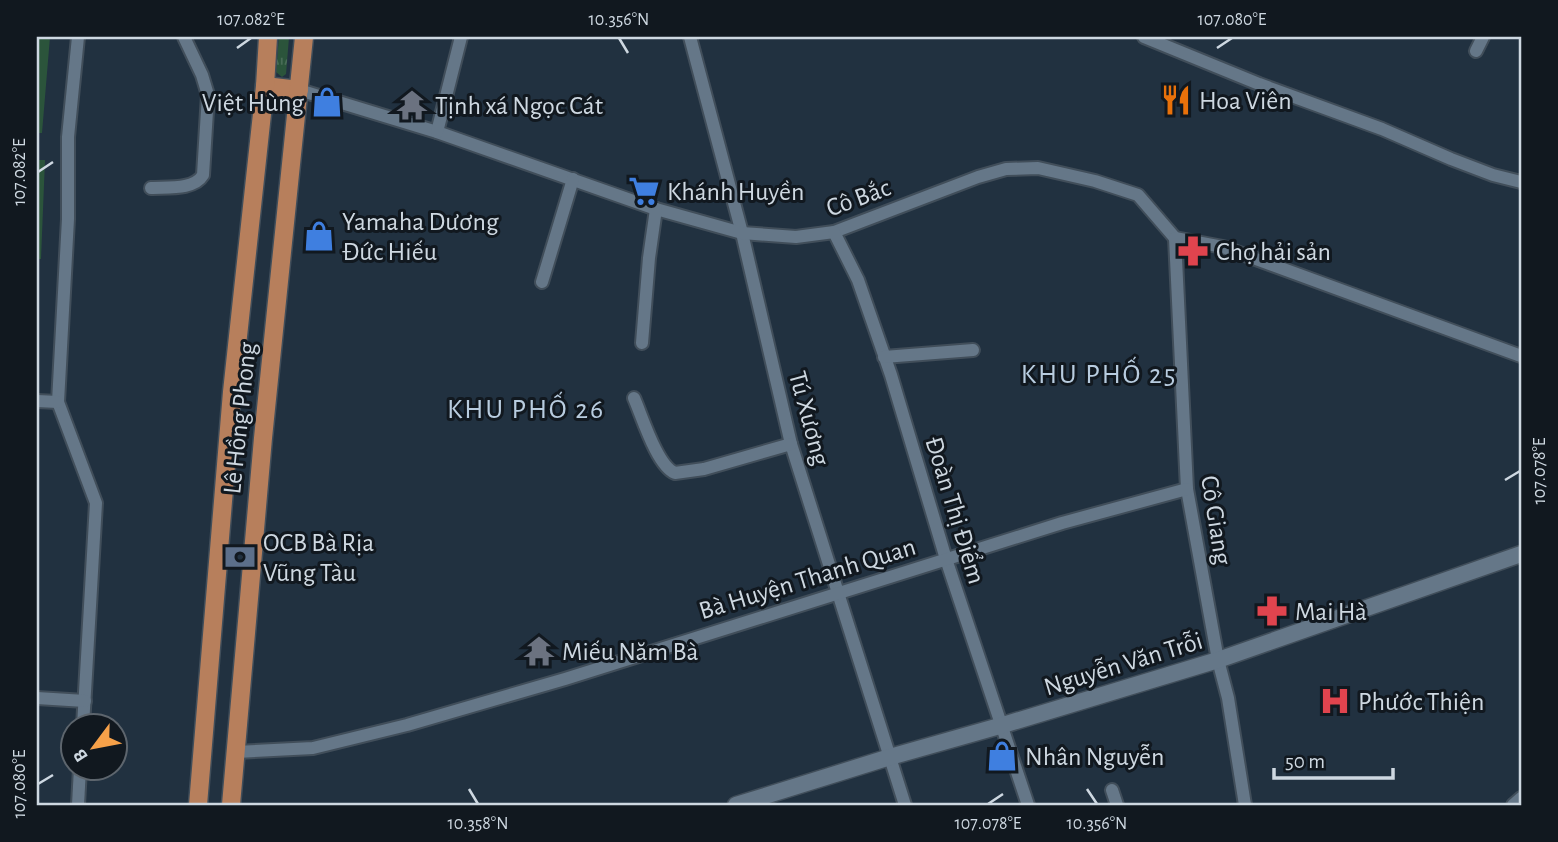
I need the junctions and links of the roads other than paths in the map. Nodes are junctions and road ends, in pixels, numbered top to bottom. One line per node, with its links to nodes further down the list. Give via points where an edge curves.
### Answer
1 (78, 37): 27 (street, via 68,136)
2 (184, 37): 15 (street, via 208,95 203,175 188,185)
3 (268, 37): 10 (main road, Lê Hồng Phong)
4 (304, 37): 11 (main road, Lê Hồng Phong)
5 (461, 37): 12 (street)
6 (690, 37): 18 (street, Tú Xương)
7 (1144, 37): 14 (street, via 1451,159)
8 (1483, 37): 9 (street)
9 (1476, 51)
10 (265, 86): 11 (main road); 44 (main road, Lê Hồng Phong, via 232,391)
11 (299, 90): 12 (street, Cô Bắc); 38 (main road, Lê Hồng Phong)
12 (437, 132): 13 (street, Cô Bắc)
13 (573, 179): 16 (street, Cô Bắc); 20 (street)
14 (1521, 182)
15 (151, 188)
16 (656, 209): 18 (street, Cô Bắc); 21 (street)
17 (834, 232): 18 (street, Cô Bắc, via 796,237); 19 (street, Cô Bắc, via 978,177 1006,169 1038,168 1138,195); 24 (street, Đoàn Thị Điểm, via 858,280)
18 (742, 233): 28 (street, Tú Xương)
19 (1175, 237): 23 (street, via 1223,247); 29 (street, Cô Giang)
20 (542, 282)
21 (642, 343)
22 (973, 350): 24 (street)
23 (1521, 356)
24 (884, 357): 31 (street, Đoàn Thị Điểm)
25 (634, 398): 28 (street, via 670,471 704,469)
26 (37, 401): 27 (street)
27 (58, 402): 35 (street, via 96,502)
28 (791, 444): 32 (street, Tú Xương)
29 (1187, 489): 31 (street, Bà Huyện Thanh Quan); 33 (street, Cô Giang)
30 (1521, 554): 33 (street, Nguyễn Văn Trỗi)
31 (946, 559): 32 (street, Bà Huyện Thanh Quan); 37 (street, Đoàn Thị Điểm)
32 (838, 592): 38 (street, Bà Huyện Thanh Quan, via 407,725 313,748); 39 (street, Tú Xương)
33 (1218, 660): 37 (street, Nguyễn Văn Trỗi); 50 (street, Cô Giang)
34 (37, 698): 35 (street)
35 (85, 701): 36 (street)
36 (84, 712)
37 (1003, 726): 39 (street, Nguyễn Văn Trỗi); 48 (street, Đoàn Thị Điểm)
38 (236, 752): 45 (main road, Lê Hồng Phong)
39 (890, 757): 46 (street, Nguyễn Văn Trỗi); 47 (street, Tú Xương)
40 (79, 782): 43 (street)
41 (1112, 790): 49 (street)
42 (1521, 798): 51 (street)
43 (78, 805)
44 (198, 805)
45 (231, 805)
46 (736, 805)
47 (905, 805)
48 (1028, 805)
49 (1117, 805)
50 (1245, 805)
51 (1513, 805)

